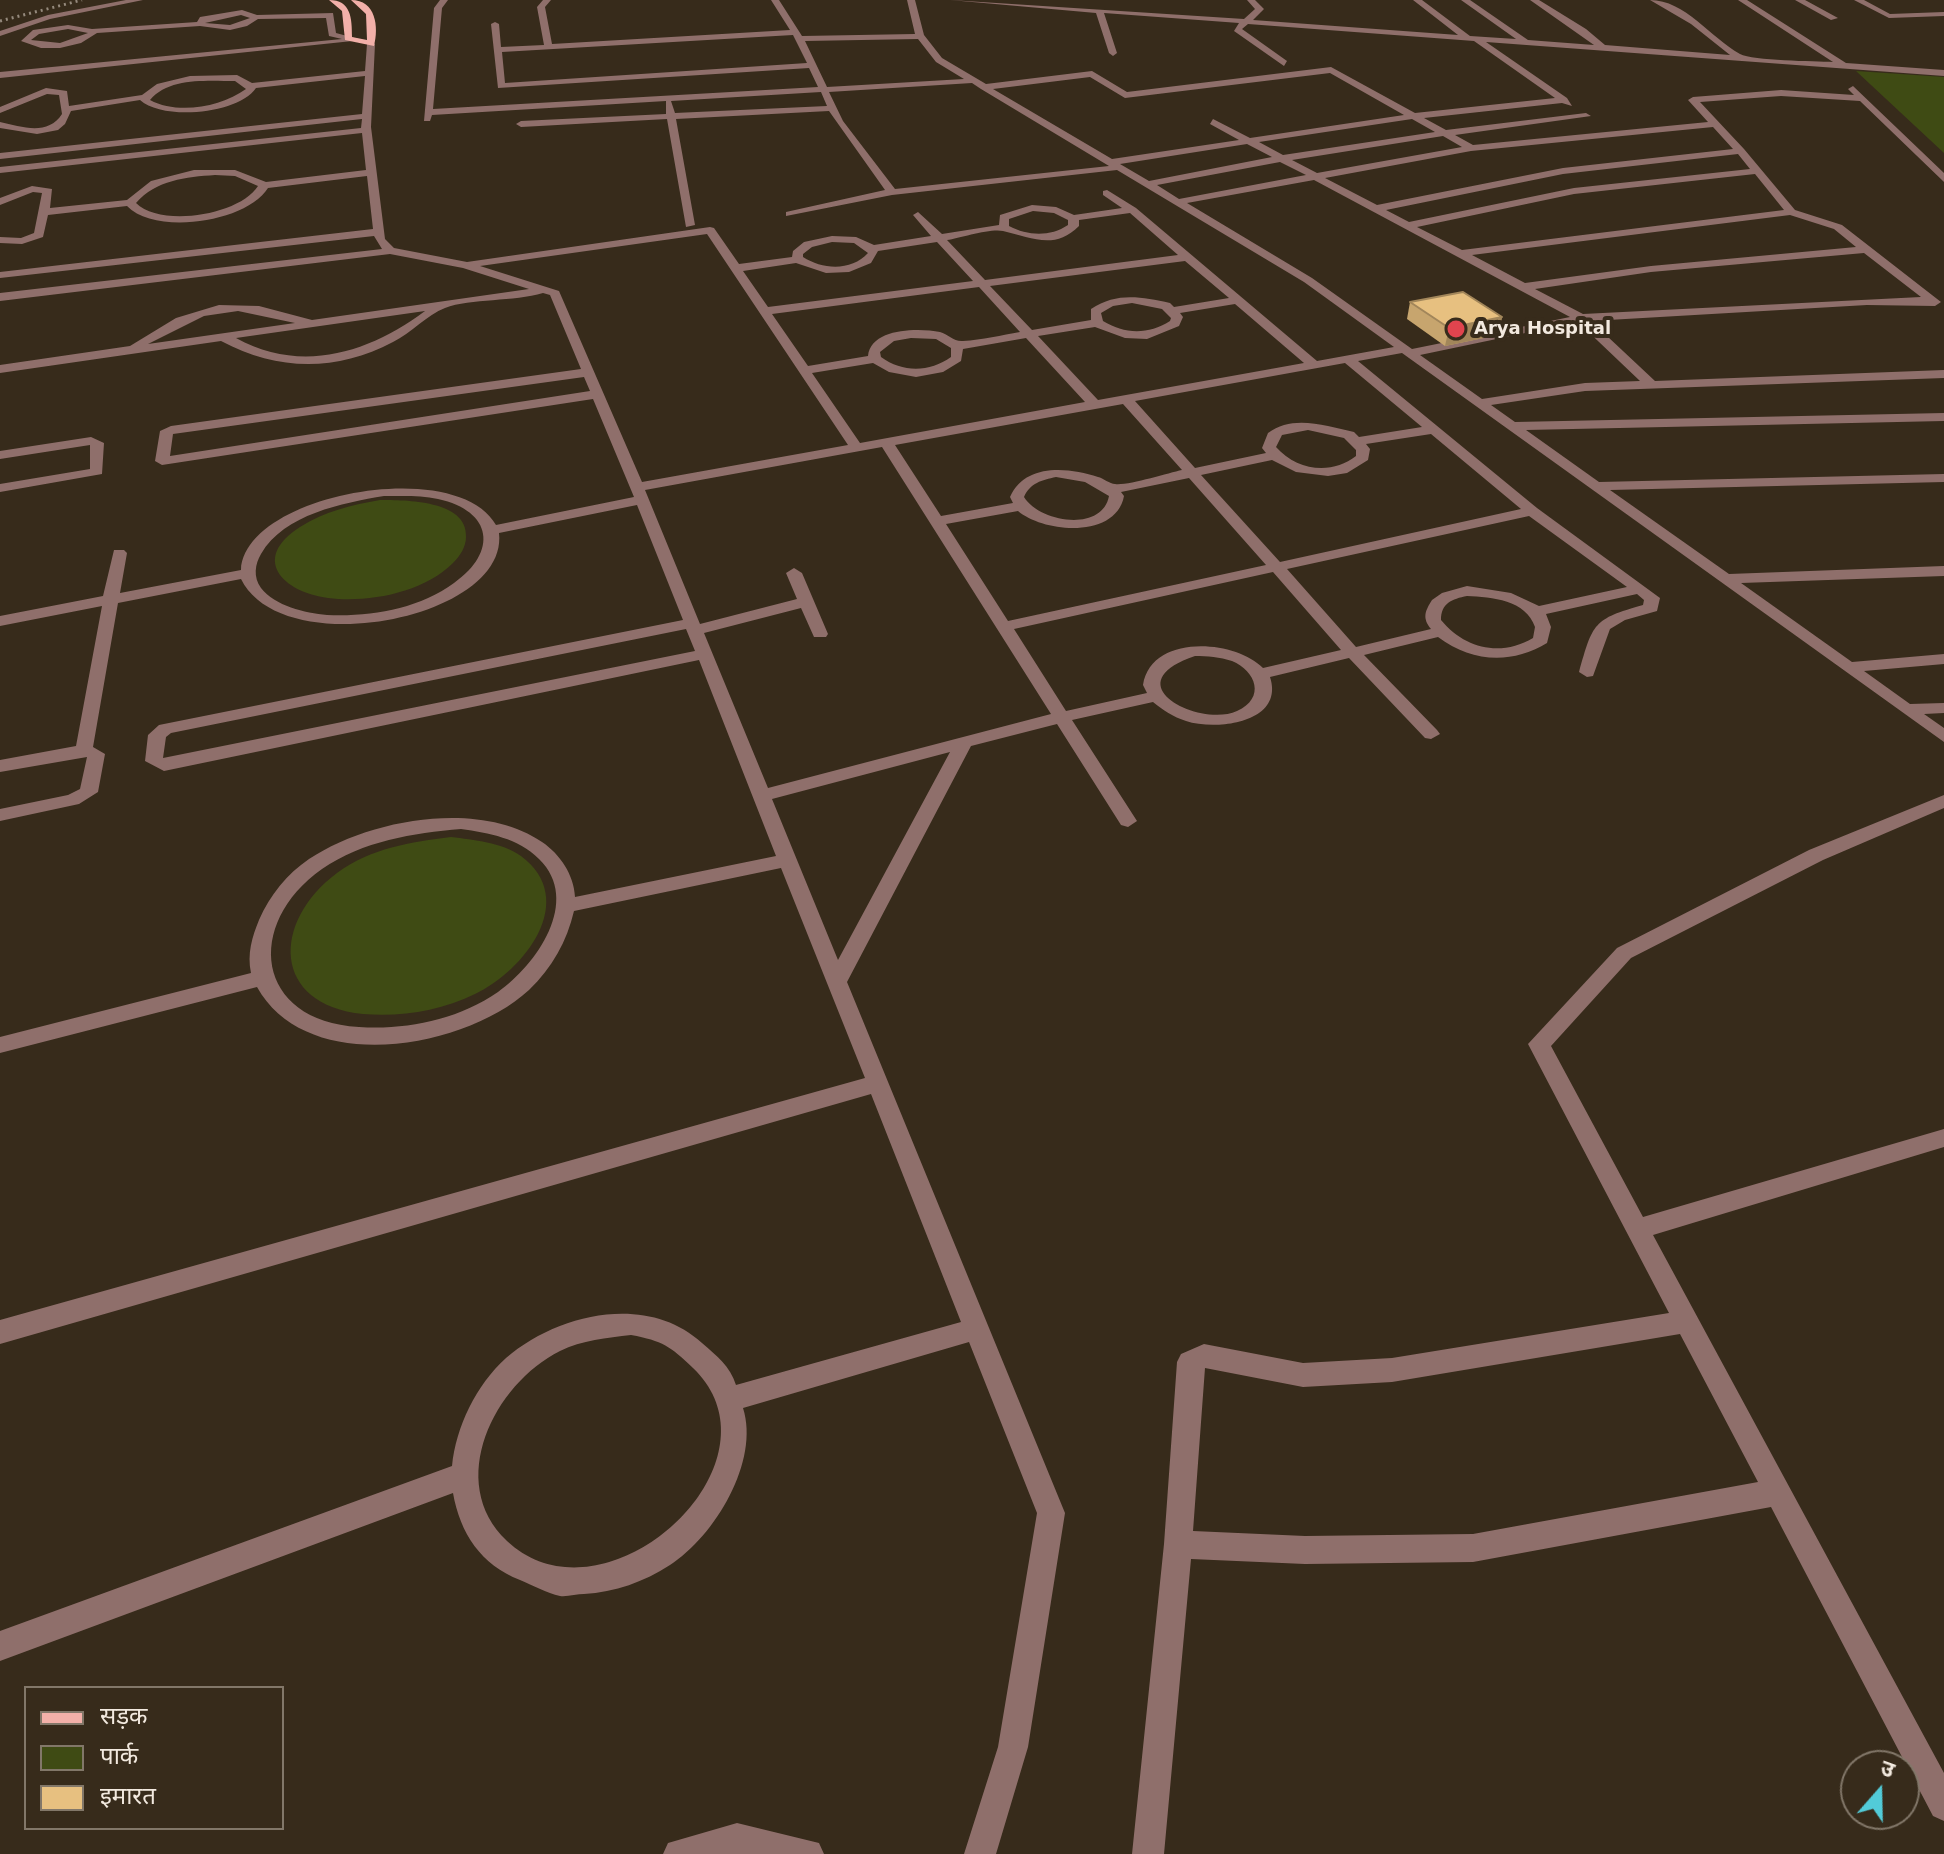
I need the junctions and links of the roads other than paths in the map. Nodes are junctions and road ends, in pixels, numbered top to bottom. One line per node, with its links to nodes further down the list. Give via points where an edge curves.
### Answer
1 (139, 0): 30 (street, via 48,17)
2 (333, 0): 35 (main road, via 345,6)
3 (355, 0): 35 (main road, via 368,8 372,19)
4 (444, 0): 55 (street, via 438,8 428,116)
5 (547, 0): 38 (street, via 541,7)
6 (775, 0): 31 (street)
7 (911, 0): 32 (street)
8 (954, 0): 9 (street)
9 (968, 0): 21 (street)
10 (1107, 0): 21 (street)
11 (1251, 0): 26 (street, via 1260,9)
12 (1417, 0): 33 (street)
13 (1465, 0): 37 (street)
14 (1534, 0): 39 (street)
15 (1654, 0): 42 (street, via 1694,22)
16 (1742, 0): 46 (street)
17 (1799, 0): 25 (street)
18 (1858, 0): 22 (street, via 1889,16)
19 (1146, 6): 23 (street)
20 (1932, 6): 22 (street)
21 (1101, 11): 23 (street); 41 (street)
22 (1944, 13)
23 (1138, 14): 26 (street)
24 (256, 17): 27 (street, via 227,27); 27 (street, via 225,13); 35 (street, via 330,15 332,34)
25 (1834, 18)
26 (1244, 22): 33 (street); 43 (street, via 1237,29)
27 (200, 24): 29 (street)
28 (495, 24): 40 (street)
29 (92, 31): 34 (street, via 56,28); 34 (street, via 67,44)
30 (0, 34)
31 (798, 35): 32 (street); 38 (street); 44 (street)
32 (920, 36): 50 (street, via 939,60)
33 (1473, 39): 37 (street); 56 (street)
34 (25, 41): 36 (street)
35 (359, 41): 47 (street); 49 (street)
36 (0, 43)
37 (1527, 43): 39 (street)
38 (548, 45): 40 (street)
39 (1603, 48): 42 (street)
40 (497, 50): 44 (street, via 501,86)
41 (1113, 53)
42 (1740, 58): 45 (street)
43 (1284, 63)
44 (812, 65): 52 (street)
45 (1830, 65): 46 (street); 54 (street)
46 (1846, 66): 48 (street)
47 (370, 73): 51 (street); 64 (street)
48 (1944, 73)
49 (0, 75)
50 (977, 84): 52 (street); 61 (street, via 1092,74 1125,95 1331,70); 78 (street)
51 (251, 86): 53 (street, via 237,78 199,78 160,86); 53 (street, via 236,100 198,108 160,108)
52 (825, 90): 55 (street); 57 (street)
53 (145, 97): 58 (street)
54 (1862, 98): 66 (street, via 1781,93 1693,100); 84 (street)
55 (668, 99): 60 (street)
56 (1564, 100): 61 (street); 62 (street)
57 (833, 108): 60 (street); 87 (street)
58 (66, 109): 59 (street, via 64,93 52,91); 67 (street, via 64,120 50,130)
59 (0, 110)
60 (671, 116): 65 (street); 99 (street)
61 (1413, 116): 68 (street); 71 (street)
62 (1586, 116): 68 (street); 69 (street)
63 (1213, 122): 71 (street)
64 (367, 123): 70 (street); 74 (street); 82 (street)
65 (521, 124)
66 (1716, 124): 69 (street); 75 (street)
67 (0, 125)
68 (1442, 131): 72 (street); 77 (street)
69 (1610, 133): 72 (street)
70 (203, 134): 73 (street); 74 (street)
71 (1252, 142): 77 (street); 78 (street)
72 (1471, 148): 83 (street)
73 (60, 149): 76 (street); 79 (street)
74 (202, 149): 79 (street)
75 (1741, 151): 81 (street); 92 (street, via 1563,171)
76 (0, 156)
77 (1282, 157): 83 (street); 85 (street)
78 (1116, 164): 85 (street); 87 (street, via 1042,178)
79 (56, 165): 80 (street)
80 (0, 170)
81 (1757, 171): 95 (street); 100 (street, via 1574,191)
82 (371, 173): 86 (street); 102 (street)
83 (1318, 175): 90 (street); 92 (street)
84 (1944, 179)
85 (1148, 184): 90 (street)
86 (264, 185): 91 (street, via 245,174 184,175 146,187); 91 (street, via 241,207 200,217 142,215)
87 (892, 192): 96 (street)
88 (1107, 193): 93 (street)
89 (0, 202): 94 (street, via 45,189)
90 (1177, 202): 131 (street, via 1308,280)
91 (130, 203): 94 (street)
92 (1372, 209): 100 (street)
93 (1132, 210): 98 (street); 109 (street)
94 (44, 212): 104 (street, via 34,240)
95 (1791, 212): 106 (street, via 1838,227); 108 (street)
96 (790, 214)
97 (918, 215): 103 (street)
98 (1073, 218): 101 (street, via 1032,208 1004,217); 101 (street, via 1070,231 1052,236 1018,234)
99 (690, 225)
100 (1409, 225): 108 (street)
101 (1004, 227): 103 (street)
102 (377, 232): 107 (street); 113 (street)
103 (938, 236): 105 (street); 114 (street)
104 (0, 240)
105 (872, 249): 110 (street, via 845,239 819,240 800,248); 110 (street, via 866,263 846,268 821,269)
106 (1866, 249): 115 (street); 119 (street)
107 (390, 251): 111 (street); 117 (street)
108 (1463, 253): 115 (street)
109 (1189, 257): 114 (street); 118 (street)
110 (798, 259): 112 (street)
111 (465, 265): 112 (street, via 705,229 714,233); 116 (street)
112 (737, 268): 122 (street)
113 (0, 275)
114 (982, 283): 122 (street); 127 (street)
115 (1523, 287): 124 (street)
116 (546, 290): 120 (street); 138 (street, via 555,293)
117 (0, 297)
118 (1240, 300): 123 (street); 135 (street)
119 (1933, 300): 121 (street); 124 (street)
120 (440, 305): 126 (street); 128 (street, via 387,341 332,360 281,362 248,352)
121 (1944, 308)
122 (766, 311): 137 (street)
123 (1173, 311): 125 (street, via 1156,303 1119,300 1095,312); 125 (street, via 1177,317 1169,329 1145,335 1116,332)
124 (1581, 318): 131 (street); 141 (street)
125 (1097, 323): 127 (street)
126 (312, 324): 128 (street); 130 (street, via 259,308 225,307 187,317)
127 (1029, 333): 129 (street); 145 (street)
128 (224, 337): 130 (street)
129 (957, 346): 132 (street, via 939,336 911,334 877,345); 132 (street, via 957,358 930,371 902,371)
130 (128, 351): 134 (street)
131 (1407, 351): 133 (street); 144 (street)
132 (875, 359): 137 (street)
133 (1349, 360): 135 (street); 148 (street)
134 (20, 366): 136 (street); 140 (street)
135 (1315, 366): 143 (street)
136 (0, 369)
137 (806, 370): 151 (street)
138 (589, 372): 142 (street); 142 (street, via 171,430 162,461)
139 (1944, 374): 141 (street)
140 (0, 380)
141 (1652, 385): 144 (street, via 1585,387)
142 (597, 394): 159 (street)
143 (1126, 399): 145 (street); 154 (street)
144 (1479, 403): 147 (street)
145 (1094, 404): 150 (street)
146 (1944, 417): 147 (street)
147 (1511, 426): 156 (street)
148 (1431, 430): 149 (street); 161 (street)
149 (1358, 441): 153 (street, via 1323,426 1294,427 1269,441); 153 (street, via 1363,457 1331,472 1298,468)
150 (886, 442): 151 (street); 162 (street)
151 (856, 447): 159 (street)
152 (0, 455): 157 (street, via 97,443 97,471)
153 (1273, 456): 154 (street)
154 (1193, 473): 158 (street); 165 (street)
155 (1944, 478): 156 (street)
156 (1595, 486): 169 (street)
157 (0, 488)
158 (1112, 489): 160 (street, via 1073,473 1041,475 1020,488); 160 (street, via 1115,497 1108,512 1084,522 1053,522)
159 (639, 493): 163 (street); 175 (street)
160 (1020, 506): 162 (street)
161 (1532, 511): 165 (street); 170 (street)
162 (937, 521): 176 (street)
163 (492, 530): 167 (street, via 480,512 455,499 422,492 344,499 275,530 254,551); 167 (street, via 493,545 473,576 397,612 366,618 334,620 281,611 262,601)
164 (119, 553): 171 (street)
165 (1279, 567): 176 (street); 179 (street)
166 (1944, 571): 169 (street)
167 (247, 573): 171 (street)
168 (794, 573): 172 (street)
169 (1726, 579): 182 (street)
170 (1640, 589): 173 (street); 183 (street, via 1652,598 1651,608 1606,621)
171 (111, 599): 174 (street); 192 (street)
172 (806, 602): 175 (street); 178 (street)
173 (1535, 612): 177 (street, via 1504,595 1467,591 1438,601 1432,610); 177 (street, via 1544,631 1541,640 1519,652 1466,648)
174 (0, 621)
175 (692, 627): 180 (street); 180 (street, via 165,729 157,735 154,761 164,765)
176 (1003, 627): 188 (street)
177 (1440, 632): 179 (street)
178 (820, 634)
179 (1352, 652): 184 (street); 189 (street)
180 (705, 654): 194 (street)
181 (1944, 659): 182 (street)
182 (1851, 667): 187 (street)
183 (1587, 672)
184 (1260, 674): 185 (street, via 1232,656 1193,651 1161,662 1152,672); 185 (street, via 1265,684 1260,705 1233,719 1179,714)
185 (1155, 696): 188 (street)
186 (1944, 708): 187 (street)
187 (1906, 709): 190 (street)
188 (1062, 717): 191 (street); 197 (street)
189 (1431, 734)
190 (1944, 736)
191 (964, 743): 194 (street); 201 (street)
192 (84, 750): 193 (street); 196 (street, via 96,754 89,792)
193 (0, 766)
194 (761, 796): 198 (street)
195 (1944, 801): 205 (street, via 1816,855 1624,953 1539,1044)
196 (0, 815)
197 (1128, 821)
198 (787, 860): 199 (street); 201 (street)
199 (567, 906): 200 (street, via 561,933 545,960 520,985 488,1007 423,1031 368,1037 331,1032 299,1019 275,1001); 200 (street, via 563,880 549,857 496,828 422,824 383,833 312,868 285,893 267,921 258,950)
200 (261, 978): 202 (street)
201 (836, 983): 203 (street)
202 (0, 1045)
203 (876, 1084): 207 (street); 208 (street)
204 (1944, 1138): 205 (street)
205 (1638, 1229): 206 (street)
206 (1687, 1321): 211 (street); 212 (street, via 1392,1370 1303,1375 1204,1356 1190,1362)
207 (976, 1329): 209 (street); 217 (street, via 1051,1513 1013,1747)
208 (0, 1332)
209 (731, 1399): 210 (street, via 710,1361 676,1335 631,1324 583,1329 537,1349 498,1384 472,1427); 210 (street, via 736,1439 726,1482 701,1522 664,1555 620,1576 572,1583 528,1574 493,1550 470,1517)
210 (462, 1476): 213 (street)
211 (1778, 1492): 212 (street, via 1473,1548 1305,1550); 214 (street)
212 (1178, 1544): 218 (street)
213 (0, 1646)
214 (1944, 1805)
215 (679, 1854): 216 (street, via 737,1839)
216 (808, 1854)
217 (980, 1854)
218 (1148, 1854)

